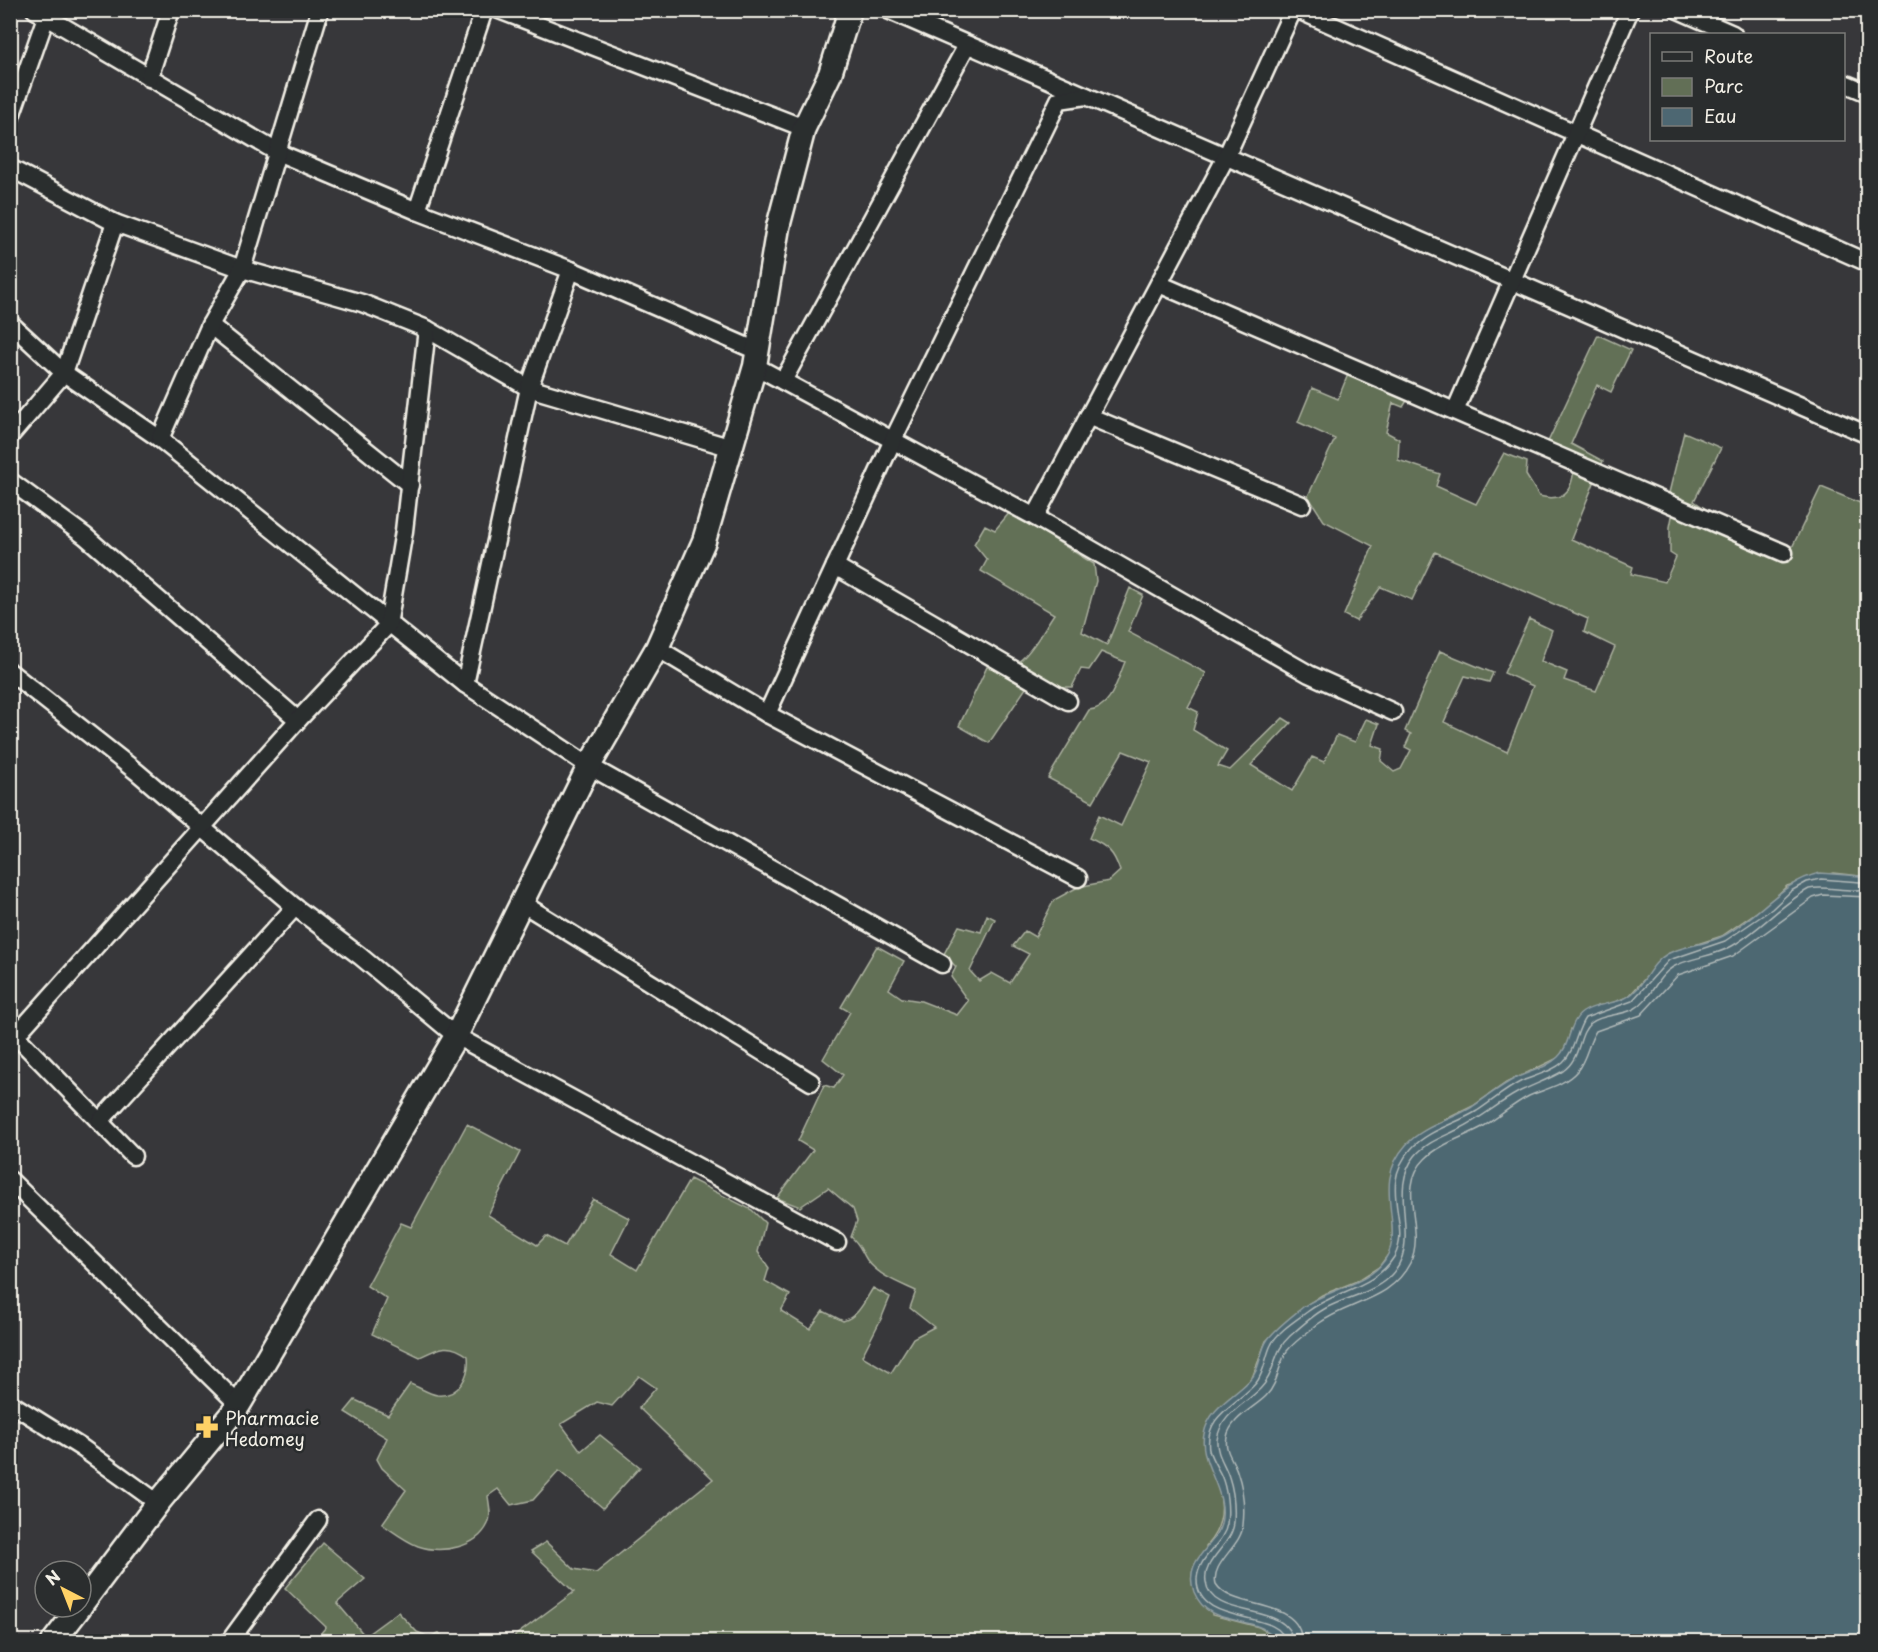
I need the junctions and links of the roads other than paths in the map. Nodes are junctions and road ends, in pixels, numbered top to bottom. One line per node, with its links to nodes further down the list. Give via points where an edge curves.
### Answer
1 (171, 10): 13 (street)
2 (320, 10): 20 (street)
3 (484, 10): 23 (street)
4 (499, 10): 18 (street)
5 (850, 10): 18 (street, via 830,74)
6 (888, 10): 12 (street)
7 (1295, 10): 19 (street); 21 (street)
8 (1630, 10): 19 (street)
9 (1678, 10): 11 (street)
10 (41, 14): 13 (street); 17 (street)
11 (1731, 33)
12 (967, 45): 16 (street); 35 (street)
13 (149, 78): 20 (street)
14 (1845, 83): 15 (street)
15 (1868, 93)
16 (1086, 96): 21 (street); 42 (street, via 1059,100)
17 (10, 119)
18 (804, 128): 33 (street, via 778,227)
19 (1576, 134): 25 (street); 28 (street)
20 (277, 152): 23 (street); 26 (street)
21 (1226, 157): 28 (street); 29 (street)
22 (10, 168): 24 (street)
23 (417, 211): 27 (street)
24 (115, 223): 26 (street); 34 (street)
25 (1868, 263)
26 (242, 269): 31 (street); 32 (street, via 362,303)
27 (572, 270): 33 (street); 36 (street)
28 (1512, 281): 37 (street); 39 (street)
29 (1159, 284): 37 (street); 38 (street)
30 (10, 323): 34 (street)
31 (210, 325): 41 (street); 45 (street)
32 (427, 329): 36 (street); 45 (street)
33 (756, 358): 35 (street); 43 (street)
34 (64, 374): 40 (street); 41 (street)
35 (783, 381): 42 (street)
36 (529, 388): 43 (street); 53 (street)
37 (1455, 411): 48 (street)
38 (1088, 416): 46 (street); 47 (street)
39 (1868, 435)
40 (10, 436)
41 (160, 439): 50 (street)
42 (893, 440): 47 (street); 49 (street)
43 (732, 448): 51 (street, via 704,541)
44 (10, 481): 57 (street, via 84,536)
45 (410, 485): 50 (street)
46 (1302, 505)
47 (1035, 517): 55 (street, via 1309,674)
48 (1784, 553)
49 (835, 566): 54 (street); 56 (street)
50 (388, 625): 53 (street); 57 (street)
51 (657, 648): 56 (street); 58 (street)
52 (10, 672): 59 (street)
53 (465, 684): 58 (street)
54 (1068, 701)
55 (1393, 712)
56 (767, 714): 60 (street)
57 (298, 720): 59 (street)
58 (589, 766): 61 (street); 63 (street)
59 (203, 827): 62 (street); 65 (street)
60 (1078, 878)
61 (520, 902): 64 (street); 66 (street)
62 (295, 907): 64 (street); 67 (street)
63 (942, 964)
64 (456, 1036): 70 (street); 72 (street)
65 (13, 1039): 67 (street)
66 (811, 1082)
67 (100, 1121): 68 (street)
68 (133, 1156)
69 (13, 1189): 72 (street)
70 (837, 1242)
71 (10, 1403): 73 (street)
72 (239, 1405): 73 (street)
73 (158, 1503): 75 (street)
74 (318, 1520): 78 (street)
75 (93, 1589)
76 (70, 1619): 77 (street)
77 (53, 1641)
78 (229, 1641)

